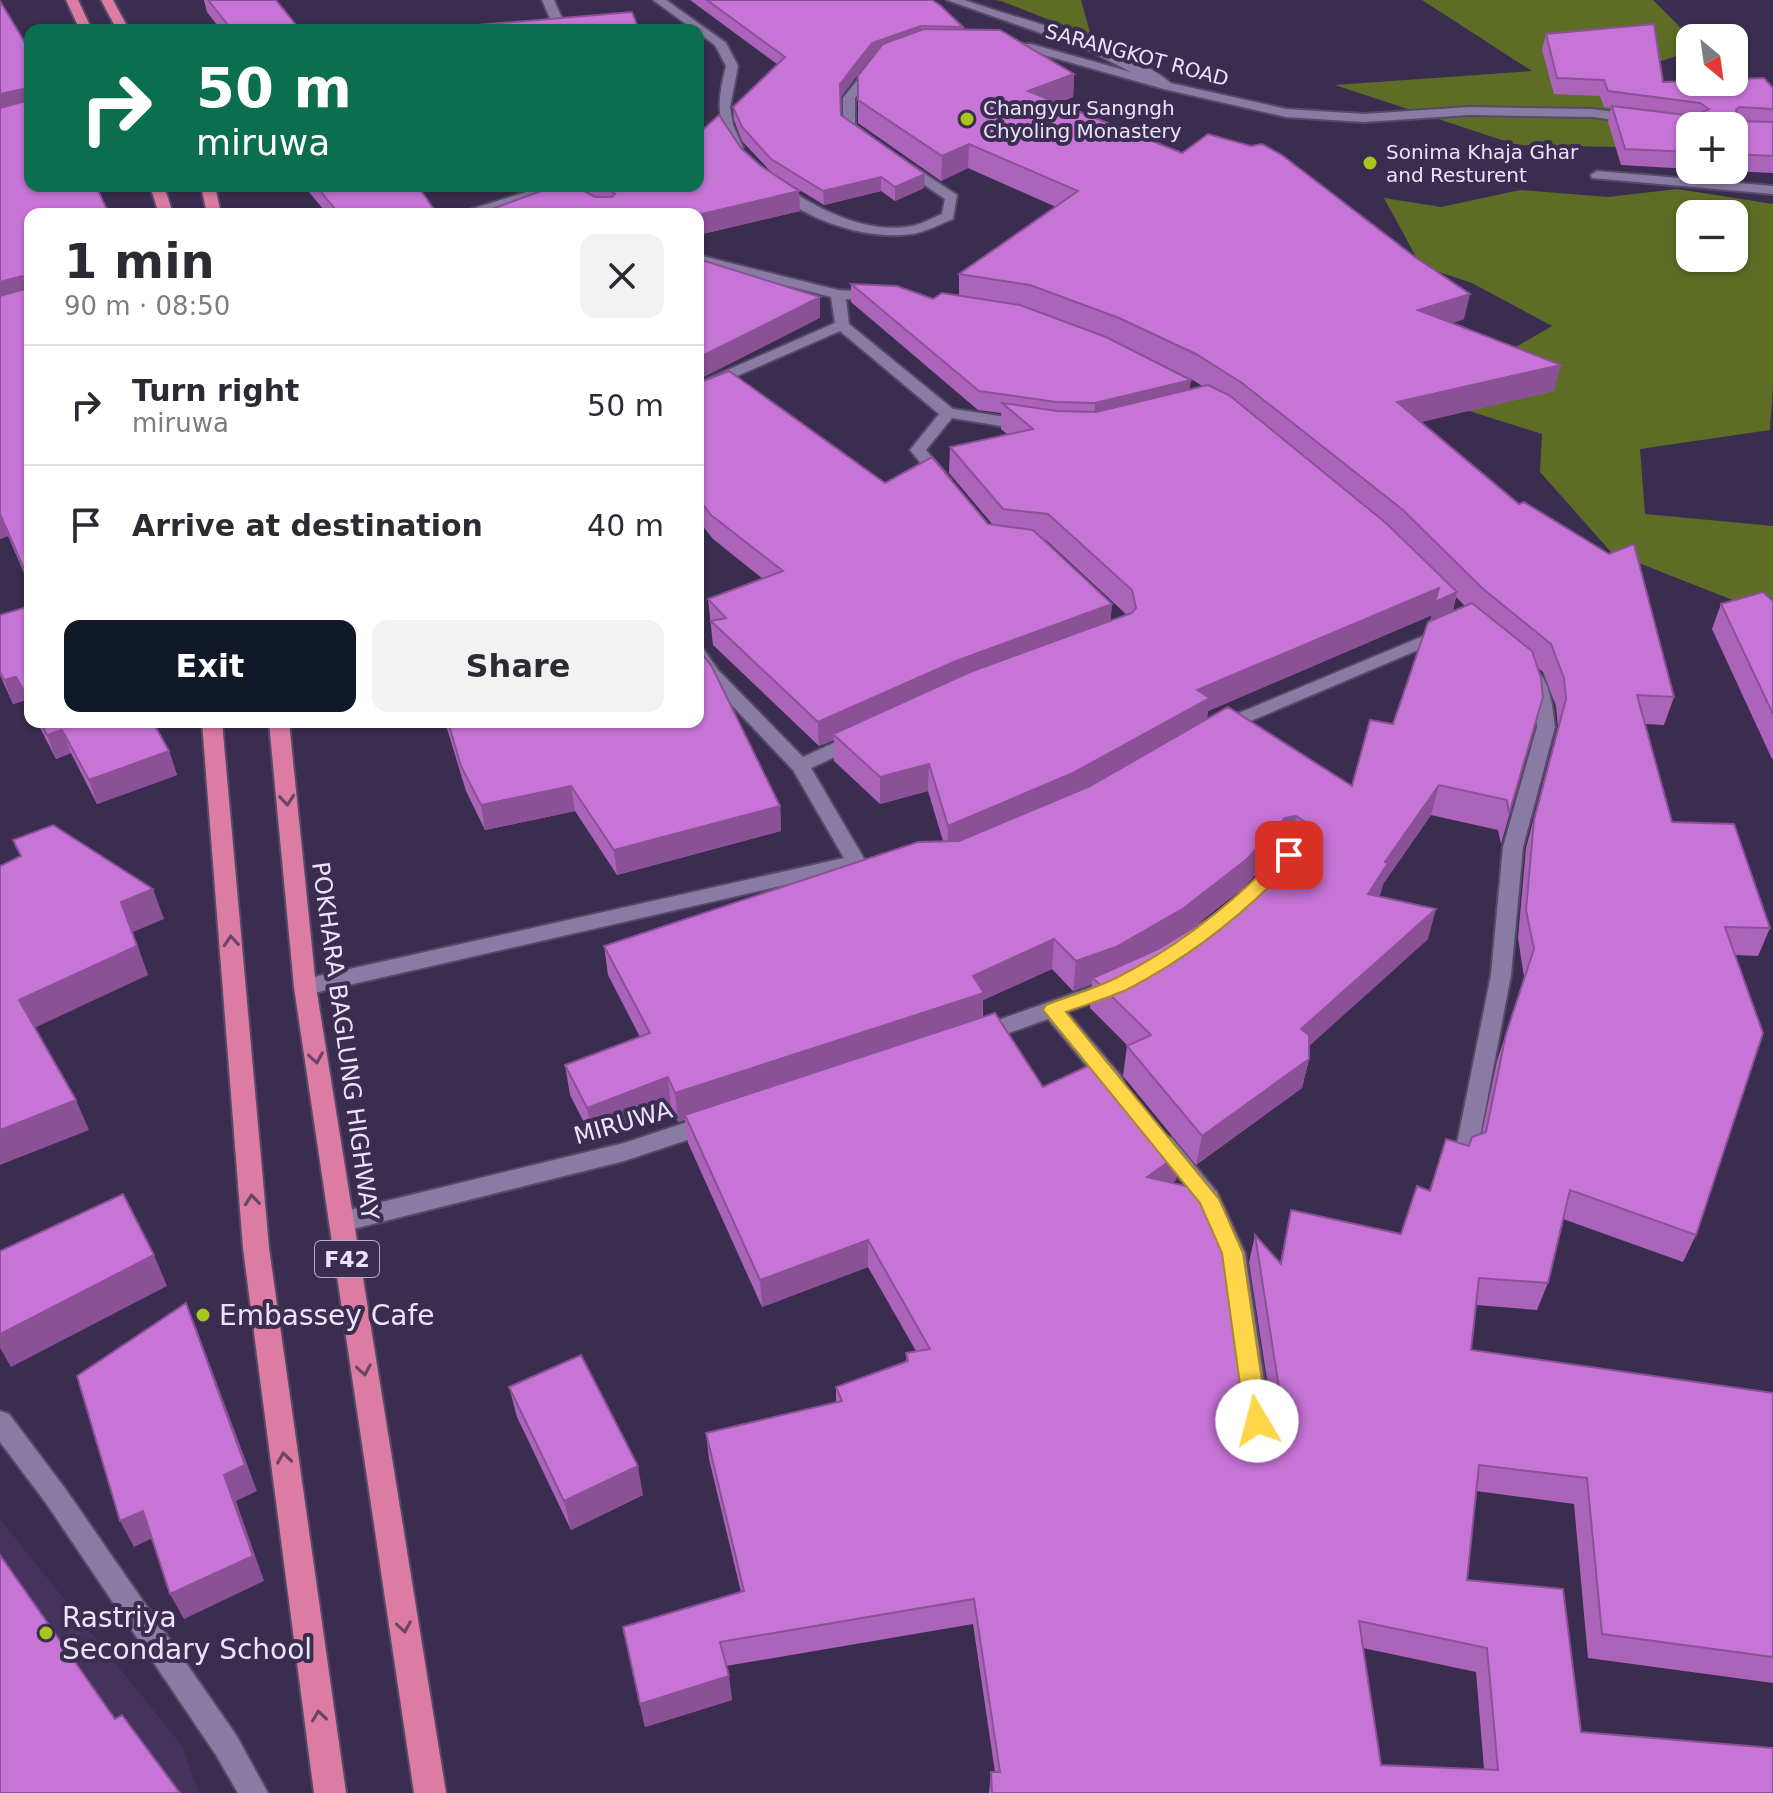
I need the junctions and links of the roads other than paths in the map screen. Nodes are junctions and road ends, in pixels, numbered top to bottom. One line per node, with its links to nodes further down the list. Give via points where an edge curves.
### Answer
1 (72, 0): 6 (highway)
2 (107, 0): 7 (highway)
3 (548, 0): 8 (street)
4 (659, 0): 9 (street)
5 (953, 0): 13 (street, via 1104,52)
6 (83, 24)
7 (120, 24)
8 (558, 24)
9 (693, 24)
10 (704, 32): 16 (street, via 720,43 732,66 724,125 741,153 780,190 871,230 913,230 948,216 952,198)
11 (984, 47): 13 (street, SARANGKOT ROAD, via 1031,48)
12 (889, 58): 15 (street, via 877,62 849,98 849,126)
13 (1168, 86): 14 (street, SARANGKOT ROAD, via 1286,113 1364,118 1469,111 1593,113)
14 (1648, 120)
15 (875, 144)
16 (887, 153)
17 (1597, 175): 18 (street)
18 (1773, 190)
19 (548, 192): 20 (street)
20 (486, 208)
21 (704, 260): 22 (street)
22 (838, 294): 23 (street); 24 (street)
23 (899, 297)
24 (842, 325): 25 (street); 26 (street)
25 (704, 385)
26 (948, 413): 27 (street); 28 (street, via 918,450)
27 (1040, 427)
28 (956, 496)
29 (1467, 622): 35 (street)
30 (704, 663): 36 (street)
31 (1523, 668): 44 (street, via 1534,677 1546,727 1513,847 1501,975)
32 (213, 728): 49 (highway, one-way to 32, via 256,1248)
33 (280, 728): 38 (highway, POKHARA BAGLUNG HIGHWAY / F42, one-way to 38)
34 (881, 729): 36 (street)
35 (1209, 733)
36 (800, 766): 38 (street, via 864,862)
37 (1134, 976): 39 (street)
38 (305, 987): 45 (highway, POKHARA BAGLUNG HIGHWAY / F42, one-way to 45)
39 (1053, 1010): 40 (street); 41 (street)
40 (958, 1043)
41 (1131, 1104)
42 (738, 1114): 45 (street, MIRUWA, via 624,1152)
43 (1150, 1128): 46 (street, via 1209,1199 1233,1253)
44 (1466, 1153)
45 (341, 1222): 50 (highway, POKHARA BAGLUNG HIGHWAY / F42, one-way to 50)
46 (1257, 1421)
47 (0, 1422): 48 (street, via 55,1495)
48 (254, 1793)
49 (330, 1793)
50 (430, 1793)

